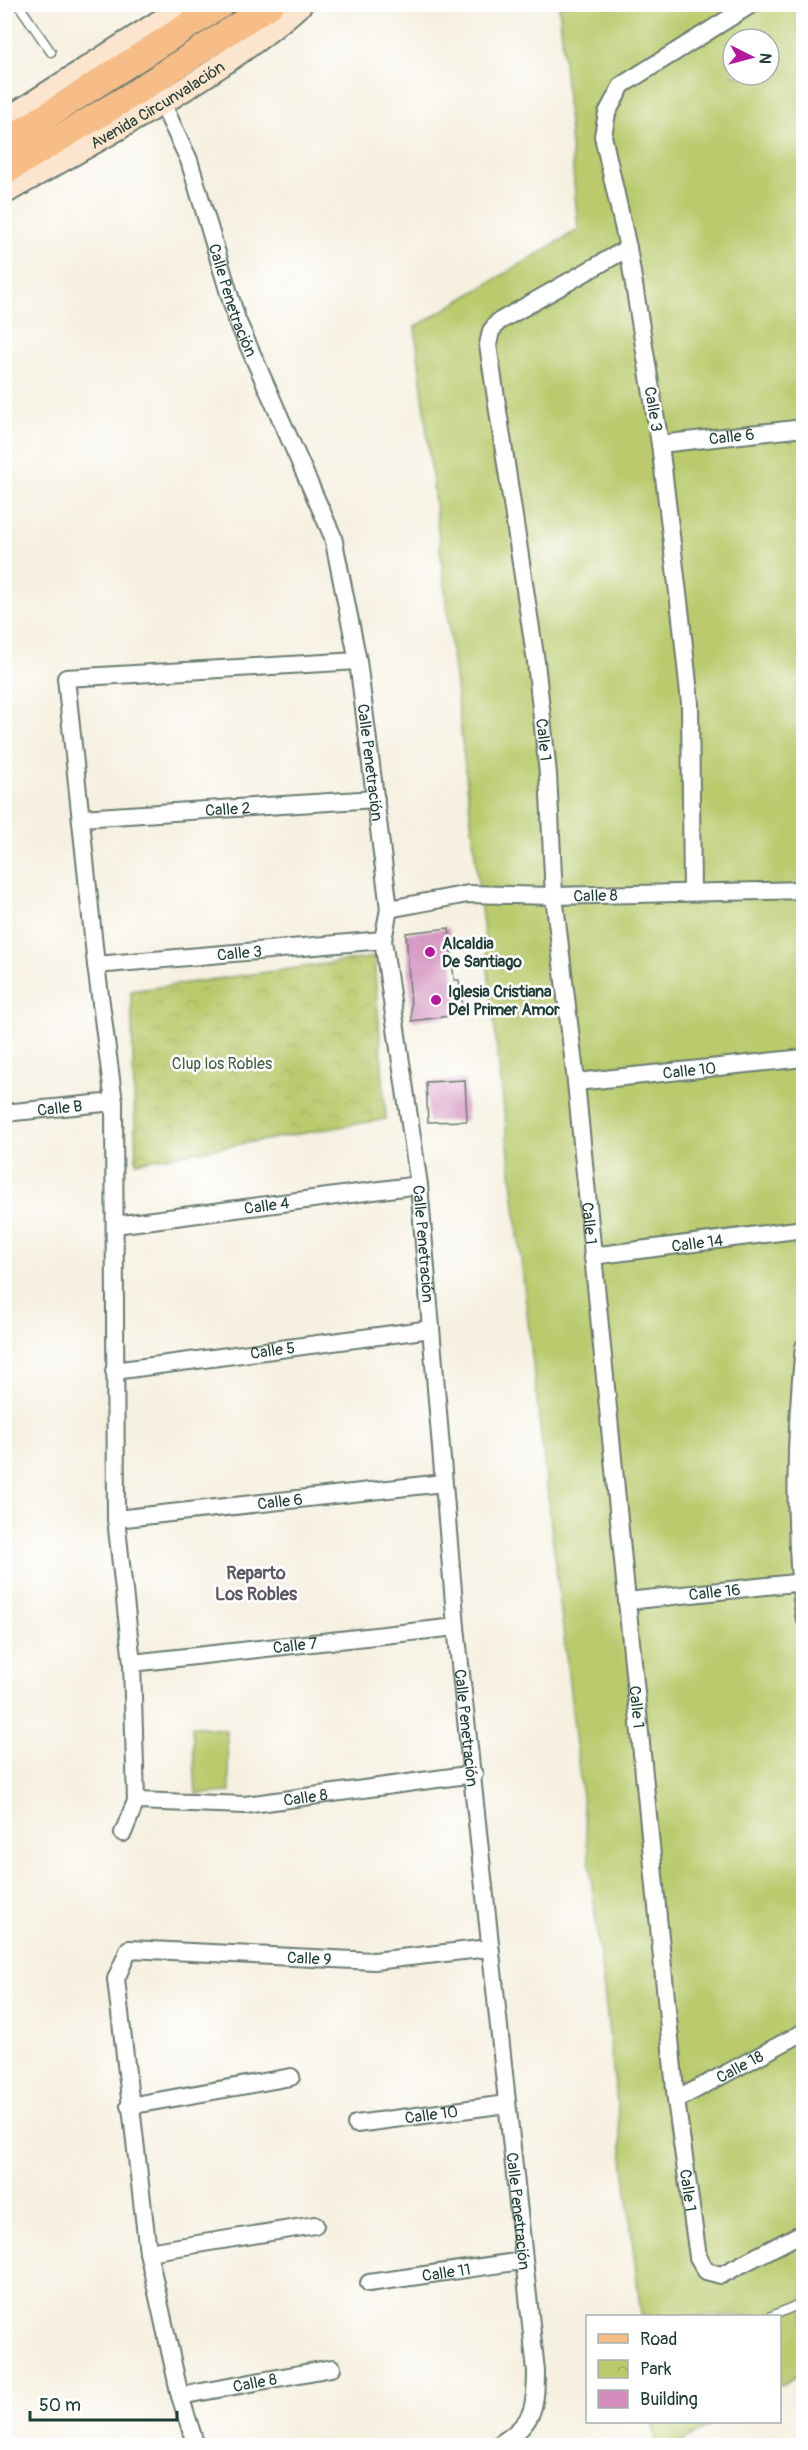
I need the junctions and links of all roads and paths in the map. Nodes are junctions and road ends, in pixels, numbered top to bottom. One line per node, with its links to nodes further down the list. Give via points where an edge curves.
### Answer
1 (18, 4): 7 (lane)
2 (187, 4): 9 (street)
3 (222, 4): 10 (main road)
4 (271, 4): 11 (main road, Avenida Circunvalación)
5 (301, 4): 8 (street, Avenida Circunvalación, via 278,25)
6 (752, 4): 13 (street, Calle 3, via 622,85 612,100 603,136)
7 (51, 52)
8 (162, 103): 12 (street, Avenida Circunvalación); 16 (street, Calle Penetración, via 189,160 237,320 333,537)
9 (7, 112)
10 (4, 143)
11 (4, 172)
12 (4, 193)
13 (628, 248): 15 (street, Calle 3); 21 (street, Calle 1, via 498,322 488,345 536,662 548,774)
14 (804, 428): 15 (street, Calle 6)
15 (660, 444): 20 (street, Calle 3, via 690,703)
16 (358, 661): 17 (street, Calle Penetración); 18 (street, via 66,678)
17 (376, 799): 18 (street, Calle 2); 22 (street, Calle Penetración)
18 (81, 818): 24 (street)
19 (804, 890): 20 (street, Calle 8)
20 (692, 892): 21 (street, Calle 8)
21 (554, 896): 22 (street, Calle 8, via 468,894); 26 (street, Calle 1)
22 (389, 909): 23 (street, Calle Penetración)
23 (383, 940): 24 (street, Calle 3); 29 (street, Calle Penetración)
24 (96, 965): 27 (street)
25 (804, 1058): 26 (street, Calle 10)
26 (576, 1082): 32 (street, Calle 1)
27 (114, 1102): 28 (street, Calle B); 30 (street)
28 (4, 1113)
29 (419, 1185): 30 (street, Calle 4); 33 (street, Calle Penetración)
30 (116, 1226): 35 (street)
31 (804, 1229): 32 (street, Calle 14)
32 (592, 1256): 39 (street, Calle 1)
33 (431, 1329): 35 (street, Calle 5); 36 (street, Calle Penetración)
34 (804, 1347): 38 (street, via 797,1493)
35 (114, 1371): 37 (street)
36 (443, 1483): 37 (street, Calle 6); 41 (street, Calle Penetración)
37 (116, 1519): 42 (street)
38 (802, 1582): 39 (street, Calle 16); 40 (street)
39 (627, 1601): 49 (street, Calle 1)
40 (804, 1616)
41 (456, 1627): 42 (street, Calle 7); 43 (street, Calle Penetración)
42 (132, 1663): 44 (street)
43 (474, 1774): 44 (street, Calle 8, via 245,1805); 46 (street, Calle Penetración)
44 (136, 1801): 45 (street)
45 (123, 1833)
46 (489, 1948): 50 (street, Calle Penetración); 51 (street, Calle 9, via 374,1961 129,1949 116,1980)
47 (804, 2032): 49 (street, Calle 18)
48 (291, 2077): 51 (street)
49 (676, 2100): 54 (street, Calle 1, via 702,2268 721,2275)
50 (507, 2104): 52 (street, Calle 10); 56 (street, Calle Penetración)
51 (129, 2106): 55 (street)
52 (356, 2124)
53 (315, 2224): 55 (street)
54 (804, 2232)
55 (148, 2252): 61 (street)
56 (522, 2261): 57 (street, Calle 11); 63 (street, Calle Penetración, via 536,2399 530,2420)
57 (369, 2283)
58 (804, 2302): 59 (lane)
59 (774, 2315)
60 (332, 2368): 61 (street, Calle 8)
61 (180, 2396): 62 (street)
62 (196, 2445)
63 (497, 2445)

